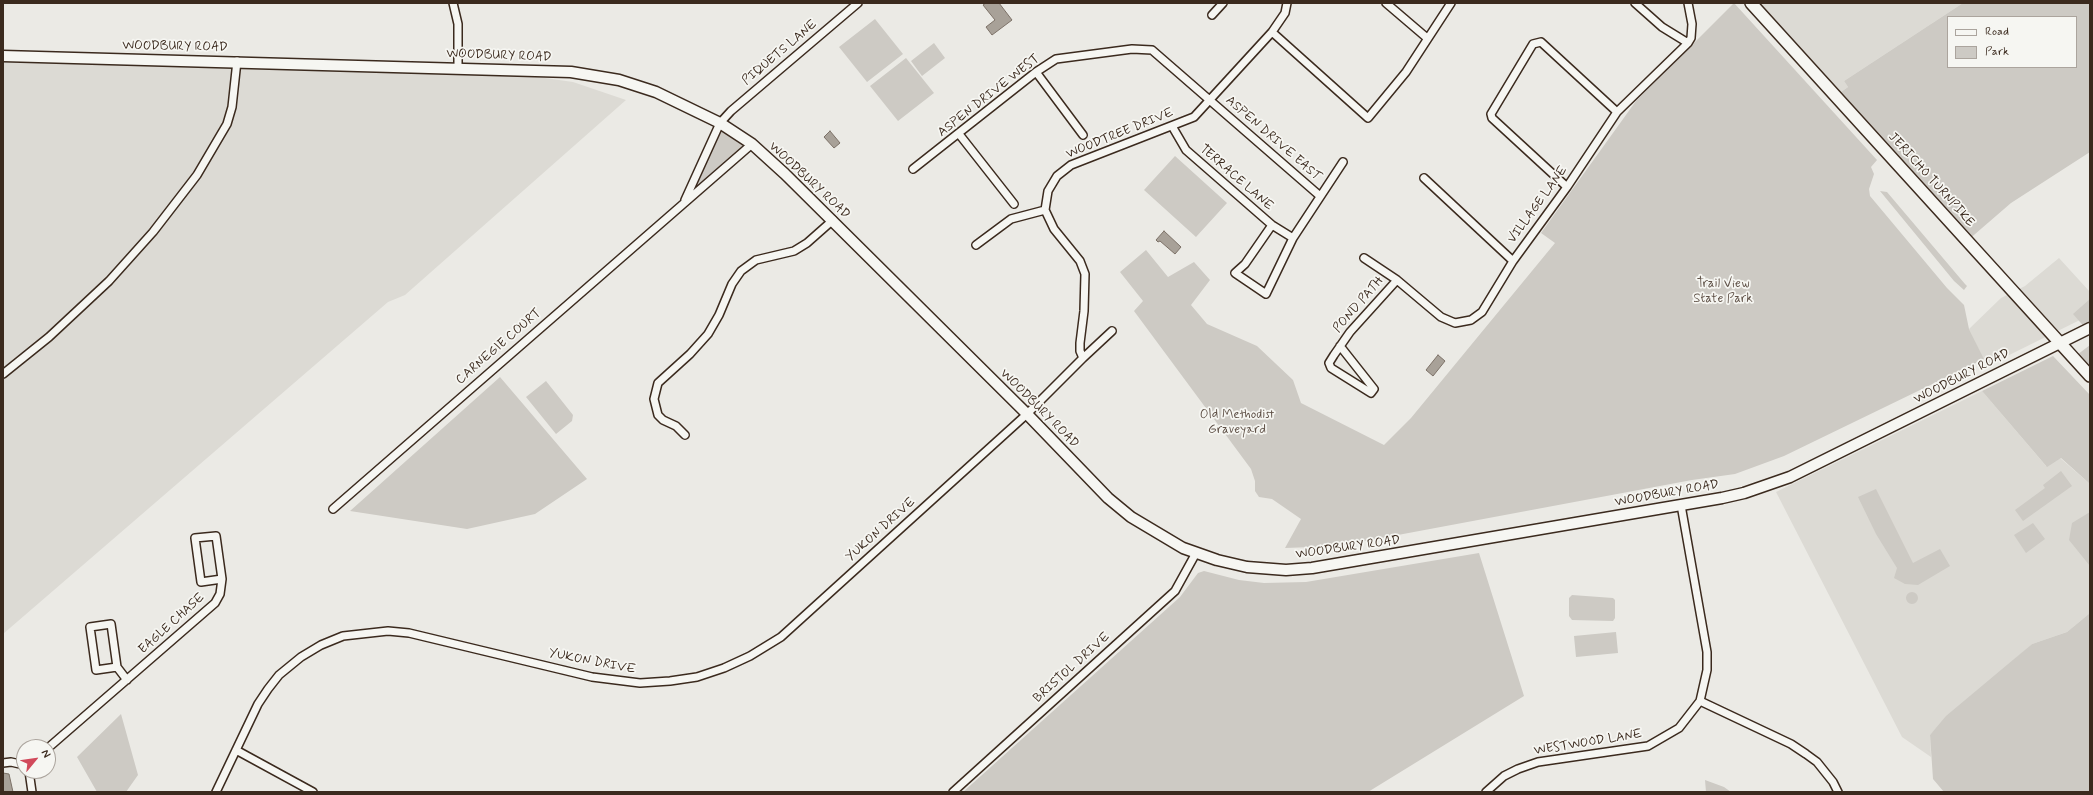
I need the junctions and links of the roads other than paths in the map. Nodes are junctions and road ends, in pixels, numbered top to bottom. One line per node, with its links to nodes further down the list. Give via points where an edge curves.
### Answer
1 (453, 3): 16 (street, via 458,24)
2 (858, 3): 20 (street, PIQUETS LANE, via 735,107)
3 (1224, 3): 10 (street)
4 (1288, 3): 11 (street, WOODTREE DRIVE, via 1285,13)
5 (1386, 3): 12 (street)
6 (1451, 3): 12 (street)
7 (1635, 3): 13 (street, via 1662,27)
8 (1688, 3): 13 (street, via 1692,24)
9 (1751, 3): 42 (main road, JERICHO TURNPIKE)
10 (1212, 15)
11 (1272, 32): 12 (street, via 1368,118 1406,72); 18 (street, WOODTREE DRIVE)
12 (1427, 38)
13 (1688, 43): 19 (street, VILLAGE LANE)
14 (3, 56): 15 (main road, WOODBURY ROAD)
15 (237, 61): 16 (main road, WOODBURY ROAD); 45 (street, via 232,107 227,124 197,175 153,232 109,281 49,337)
16 (458, 67): 20 (main road, WOODBURY ROAD, via 596,75 656,92)
17 (1036, 72): 18 (street, ASPEN DRIVE WEST, via 1056,59 1152,50); 22 (street, ASPEN DRIVE WEST); 23 (street)
18 (1210, 101): 21 (street, WOODTREE DRIVE, via 1194,117); 29 (street, ASPEN DRIVE EAST)
19 (1617, 112): 28 (street, VILLAGE LANE); 28 (street, via 1541,42 1536,42 1491,114 1492,118)
20 (720, 123): 24 (main road, WOODBURY ROAD); 31 (street, CARNEGIE COURT)
21 (1172, 126): 32 (street, WOODTREE DRIVE, via 1071,165 1057,176 1048,191); 34 (street, TERRACE LANE, via 1186,150)
22 (959, 134): 26 (street, ASPEN DRIVE WEST); 30 (street)
23 (1082, 135)
24 (752, 144): 31 (street, CARNEGIE COURT); 33 (main road, WOODBURY ROAD)
25 (1343, 162): 29 (street)
26 (913, 170)
27 (1424, 178): 38 (street)
28 (1567, 187): 38 (street, VILLAGE LANE)
29 (1320, 196): 35 (street)
30 (1014, 204)
31 (682, 205): 50 (street, CARNEGIE COURT)
32 (1045, 210): 36 (street, via 1011,219); 44 (street, via 1054,229 1080,261 1085,274 1080,343 1080,351)
33 (833, 220): 47 (main road, WOODBURY ROAD); 48 (street, via 794,251 762,257 744,268 732,284 708,334 658,382 654,399 658,415 676,426)
34 (1272, 226): 35 (street, TERRACE LANE); 35 (street, via 1245,264 1235,273 1266,294)
35 (1293, 238)
36 (976, 245)
37 (1364, 258): 39 (street, VILLAGE LANE)
38 (1513, 261): 39 (street, VILLAGE LANE, via 1482,312 1471,320 1455,323 1441,317)
39 (1397, 280): 43 (street, POND PATH)
40 (2090, 328): 42 (main road, WOODBURY ROAD)
41 (1112, 331): 44 (street)
42 (2059, 344): 46 (main road, JERICHO TURNPIKE); 49 (main road, WOODBURY ROAD, via 1790,477 1737,495)
43 (1340, 346): 43 (street, POND PATH, via 1374,388 1371,393 1331,368 1329,363)
44 (1084, 358): 47 (street)
45 (3, 374)
46 (2090, 376)
47 (1027, 414): 51 (main road, WOODBURY ROAD, via 1108,498 1131,517 1165,539); 57 (street, YUKON DRIVE, via 781,637 724,668 697,677 670,681 626,682 592,677 409,633 359,633 321,645 279,675 258,704)
48 (684, 435)
49 (1681, 505): 51 (main road, WOODBURY ROAD, via 1312,568 1286,570 1247,567); 55 (street, WESTWOOD LANE, via 1707,652 1707,670)
50 (333, 509)
51 (1196, 553): 64 (street, BRISTOL DRIVE, via 1175,591)
52 (222, 579): 52 (street, EAGLE CHASE, via 216,536 195,538 201,582); 54 (street, EAGLE CHASE, via 220,594 215,603)
53 (117, 667): 53 (street, via 111,624 90,627 96,670); 54 (street)
54 (127, 680): 56 (street, EAGLE CHASE)
55 (1700, 701): 65 (street, WESTWOOD LANE, via 1679,728 1648,746 1538,762 1504,776); 66 (street, via 1791,744 1825,772)
56 (56, 741)
57 (236, 750): 62 (street, YUKON DRIVE); 63 (street)
58 (3, 763): 59 (street)
59 (16, 763)
60 (30, 779): 61 (street)
61 (32, 792)
62 (216, 792)
63 (313, 792)
64 (953, 792)
65 (1486, 792)
66 (1838, 792)

